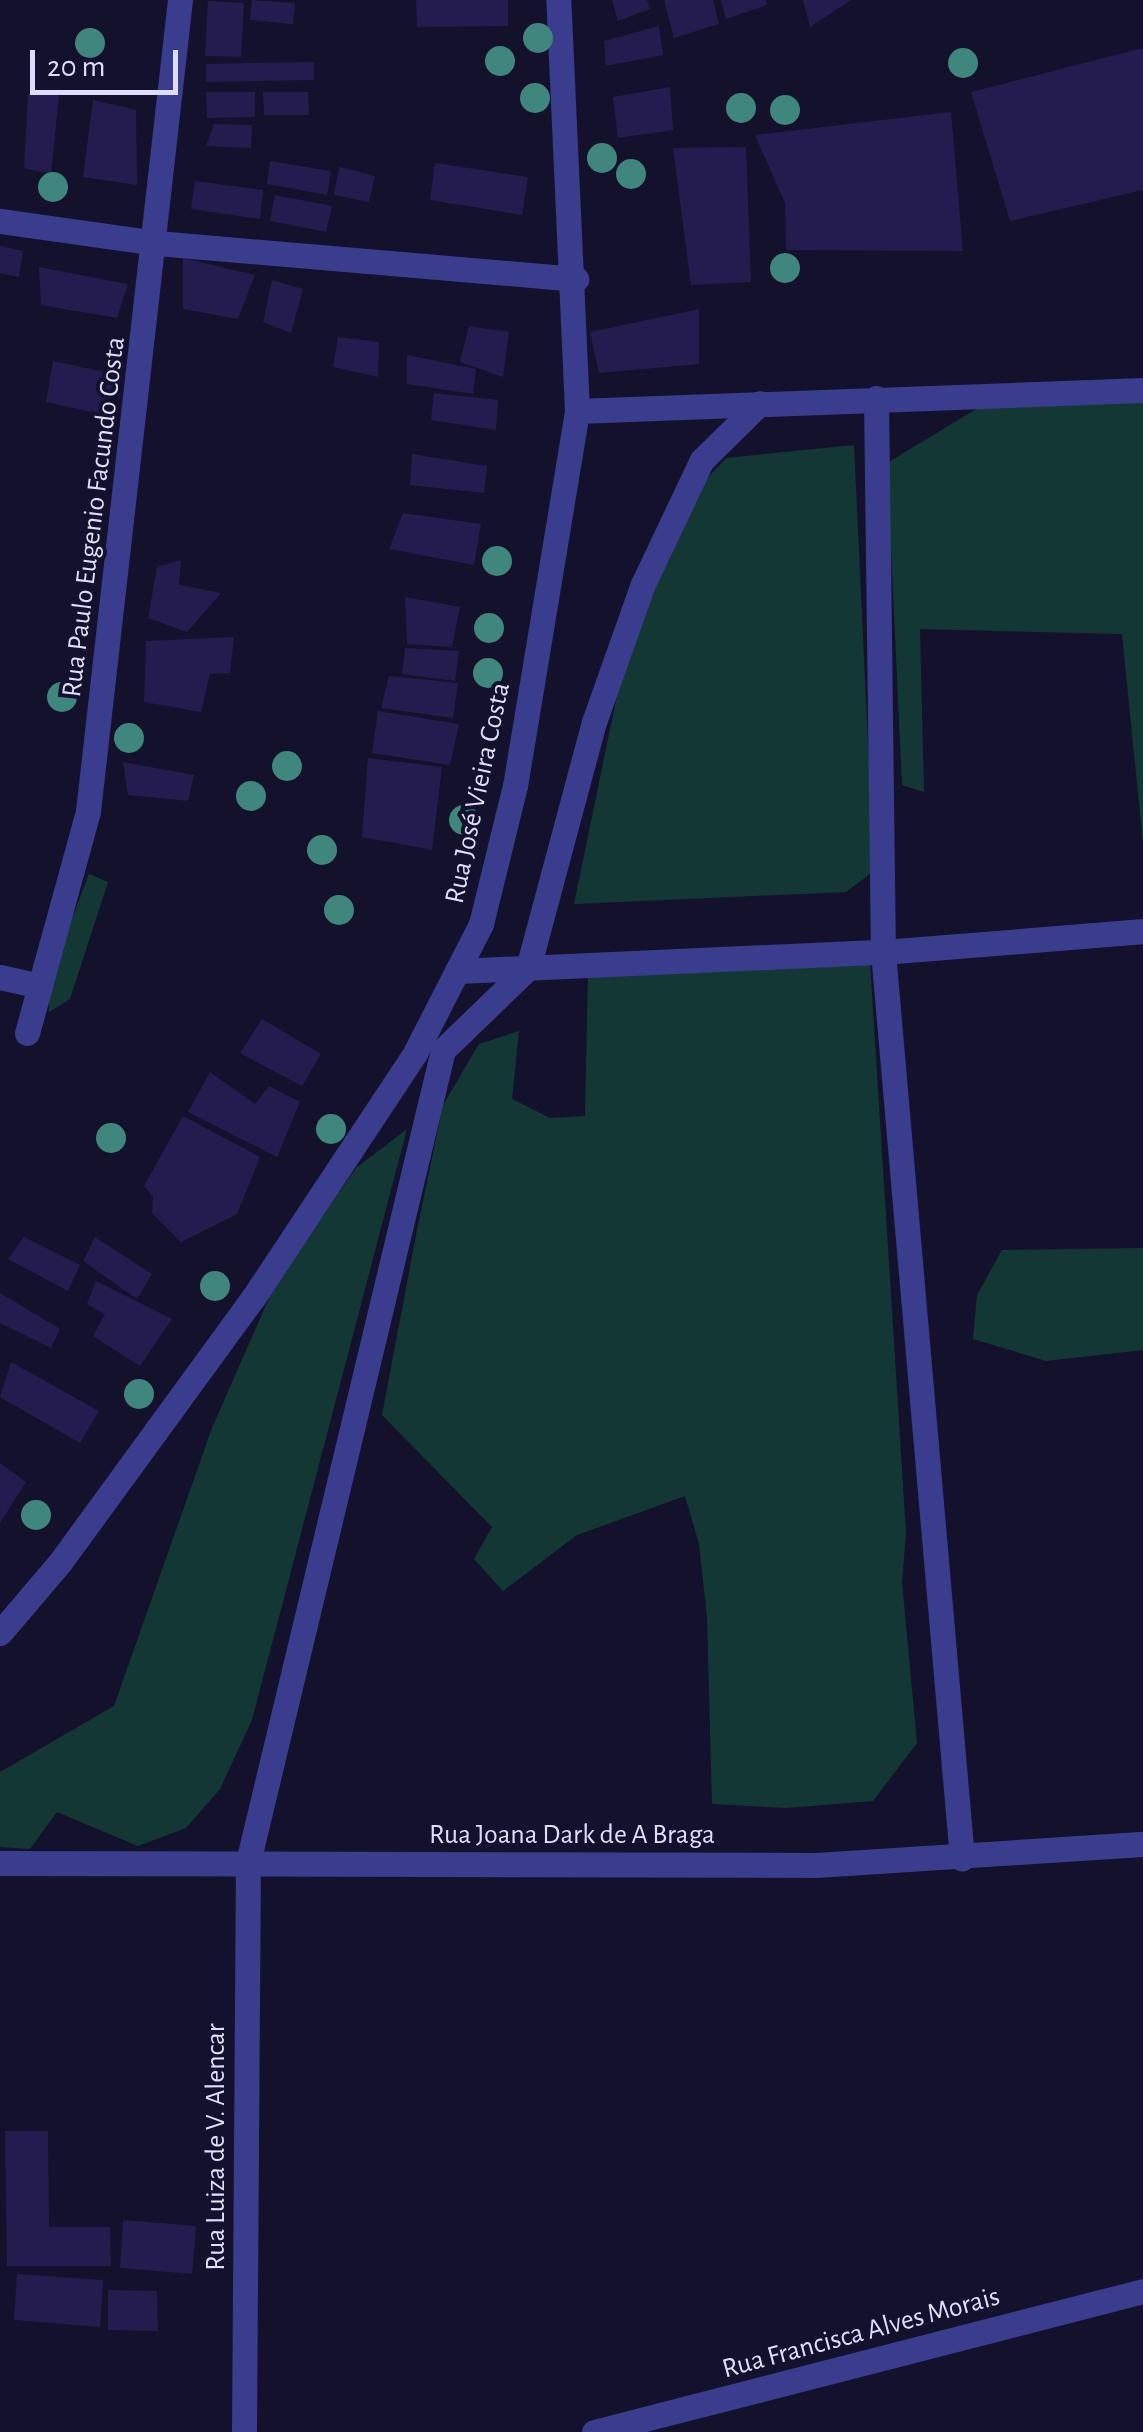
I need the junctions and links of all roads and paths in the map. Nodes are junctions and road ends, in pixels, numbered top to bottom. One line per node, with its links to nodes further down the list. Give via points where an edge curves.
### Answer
1 (180, 0): 4 (street, Rua Paulo Eugenio Facundo Costa)
2 (558, 0): 5 (street, Rua José Vieira Costa)
3 (0, 221): 4 (street)
4 (157, 243): 5 (street); 15 (street, Rua Paulo Eugenio Facundo Costa, via 88,811)
5 (576, 279): 9 (street, Rua José Vieira Costa)
6 (1143, 390): 7 (street)
7 (876, 398): 8 (street); 11 (street)
8 (760, 403): 9 (street); 12 (street, via 702,460 643,584 594,722)
9 (577, 411): 13 (street, Rua José Vieira Costa, via 515,786 481,924)
10 (1143, 931): 11 (street)
11 (883, 952): 12 (street); 19 (street)
12 (528, 968): 13 (street); 20 (street, Rua Luiza de V. Alencar, via 442,1050)
13 (457, 971): 17 (street, Rua José Vieira Costa, via 415,1053 253,1298)
14 (0, 977): 15 (street)
15 (40, 986): 16 (street, Rua Paulo Eugenio Facundo Costa)
16 (26, 1033)
17 (0, 1633)
18 (1143, 1844): 19 (street, Rua Joana Dark de A Braga)
19 (962, 1860): 20 (street, Rua Joana Dark de A Braga)
20 (248, 1862): 21 (street, Rua Joana Dark de A Braga); 23 (street, Rua Luiza de V. Alencar)
21 (0, 1863)
22 (1143, 2290): 24 (street, Rua Francisca Alves Morais)
23 (244, 2432)
24 (594, 2432)

